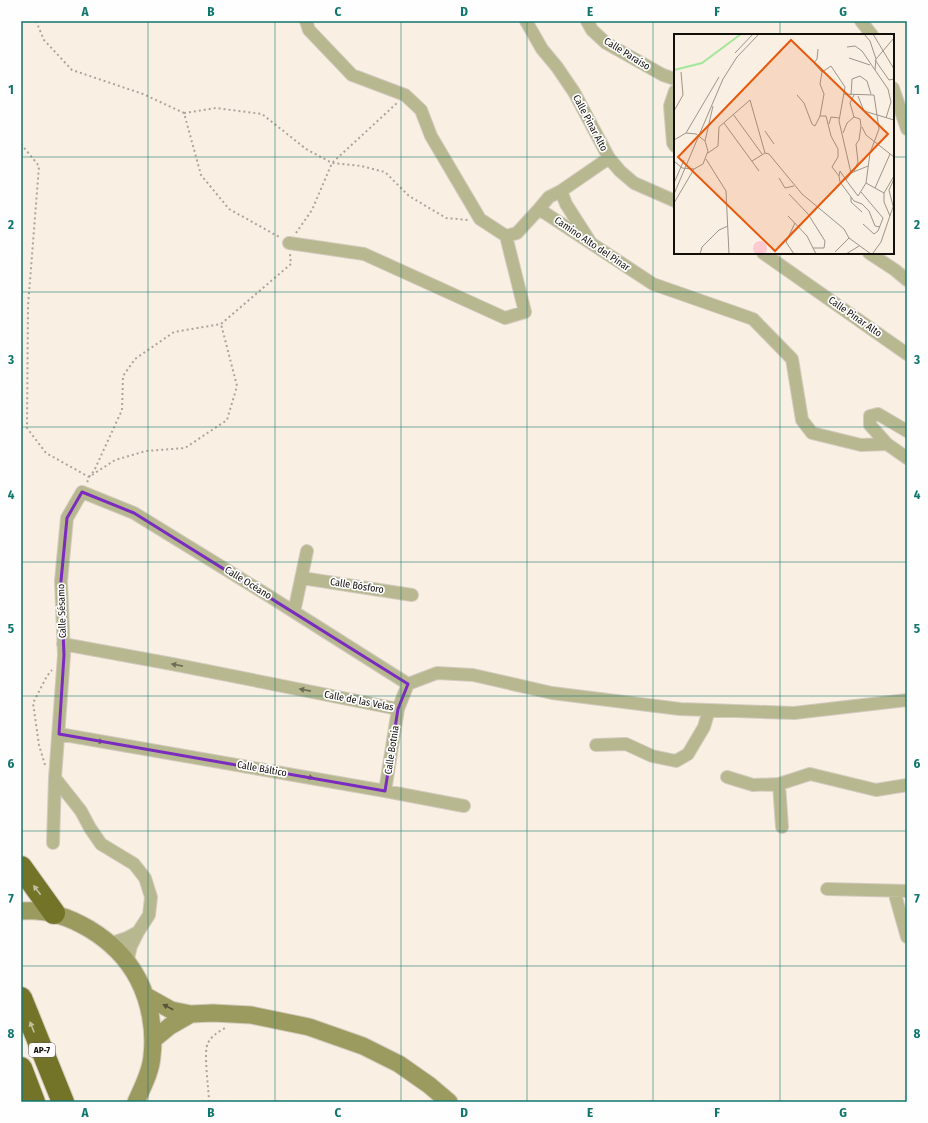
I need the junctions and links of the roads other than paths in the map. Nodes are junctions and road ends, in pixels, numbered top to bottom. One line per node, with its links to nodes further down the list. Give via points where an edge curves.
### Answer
1 (306, 21): 16 (street, via 309,30 352,75 405,95 421,110 432,136 480,219)
2 (526, 21): 12 (street, Calle Pinar Alto, via 542,50 574,92)
3 (587, 21): 6 (street, Calle Paraíso, via 592,30 606,43)
4 (861, 21): 5 (street)
5 (871, 34)
6 (674, 79)
7 (894, 90): 9 (street)
8 (674, 94): 11 (street, via 670,106)
9 (899, 100): 10 (street)
10 (907, 129)
11 (674, 143)
12 (609, 158): 13 (street); 14 (street, Calle Pinar Alto, via 634,183)
13 (561, 190): 15 (street, via 549,197); 18 (street, via 566,204)
14 (674, 201)
15 (539, 208): 16 (street, via 517,233); 18 (street, Camino Alto del Pinar)
16 (506, 236): 17 (street, via 525,312 505,318 364,254)
17 (289, 243)
18 (593, 246): 24 (street, Camino Alto del Pinar, via 652,284 753,319 792,359 802,420 812,433 861,445)
19 (764, 254): 22 (street, Calle Pinar Alto)
20 (870, 254): 21 (street)
21 (907, 280)
22 (907, 354)
23 (907, 430): 24 (street, via 878,414 870,416 870,425)
24 (887, 444): 25 (street)
25 (907, 458)
26 (82, 492): 30 (street, Calle Océano, via 134,513); 31 (street, Calle Sésamo, via 67,518 61,581)
27 (307, 551): 28 (street)
28 (302, 578): 29 (street, Calle Bósforo); 30 (street)
29 (412, 595)
30 (294, 612): 32 (street, Calle Océano)
31 (64, 650): 34 (street, Calle de las Velas, one-way to 31, via 172,664); 36 (street, Calle Sésamo)
32 (408, 684): 34 (street, Calle de las Velas); 35 (street, via 437,673 473,675 552,693 680,709)
33 (907, 700): 35 (street, via 794,713)
34 (398, 709): 42 (street, Calle Botnia)
35 (709, 710): 37 (street, via 704,727 688,754 676,762 652,756 626,744)
36 (59, 734): 39 (street, Calle Sésamo); 42 (street, Calle Báltico, one-way to 42)
37 (596, 745)
38 (727, 777): 40 (street, via 753,785)
39 (55, 778): 45 (street, Calle Sésamo); 52 (street, via 81,811 101,844 134,864 145,878 151,897 149,915)
40 (779, 784): 41 (street, via 810,774 876,790); 44 (street)
41 (907, 785)
42 (385, 791): 43 (street, Calle Báltico)
43 (464, 806)
44 (782, 826)
45 (53, 843)
46 (21, 867): 51 (highway, one-way to 46)
47 (827, 889): 48 (street)
48 (894, 891): 49 (street); 53 (street)
49 (907, 891)
50 (21, 911): 51 (main road)
51 (54, 913): 54 (main road, via 75,920)
52 (138, 932): 54 (street); 55 (street)
53 (907, 937)
54 (109, 944): 55 (main road)
55 (127, 963): 56 (main road, via 138,978)
56 (146, 996): 58 (main road, one-way to 56, via 171,1010); 59 (main road)
57 (21, 998): 62 (highway, AP-7, one-way to 57)
58 (191, 1014): 59 (main road); 64 (main road, via 243,1014 309,1027 363,1046 399,1064)
59 (153, 1040): 63 (main road, via 152,1058)
60 (21, 1068): 61 (highway, AP-7)
61 (34, 1102)
62 (63, 1102)
63 (136, 1102)
64 (449, 1102)

